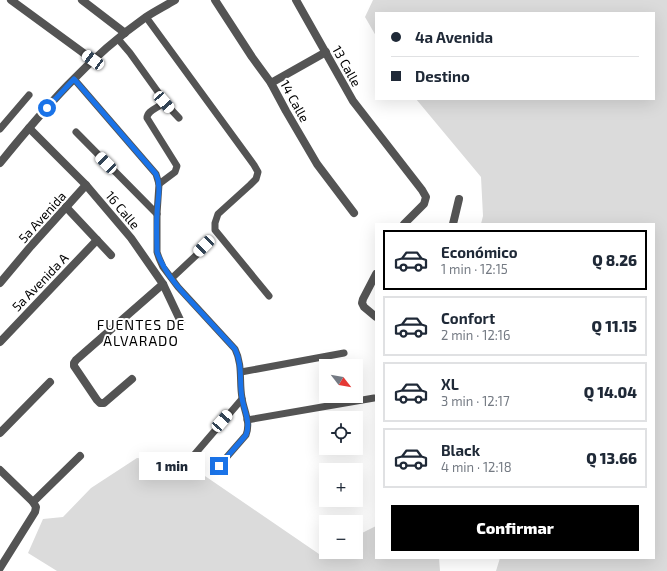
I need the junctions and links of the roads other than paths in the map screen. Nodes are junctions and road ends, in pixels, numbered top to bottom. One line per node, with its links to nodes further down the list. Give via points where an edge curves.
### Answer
1 (11, 0): 10 (street)
2 (82, 0): 7 (street)
3 (175, 0): 6 (street)
4 (216, 0): 12 (street, 14 Calle)
5 (296, 0): 9 (street, 13 Calle)
6 (146, 17): 7 (street); 35 (lane, via 258,172 256,179 218,214 215,230)
7 (124, 33): 8 (street)
8 (118, 39): 10 (street); 14 (lane)
9 (326, 52): 12 (street); 26 (street, 13 Calle, via 353,101 426,197 424,204)
10 (93, 60): 11 (street)
11 (74, 79): 17 (street); 20 (lane, via 156,174)
12 (271, 83): 24 (street, 14 Calle, via 317,164)
13 (29, 95): 16 (lane)
14 (164, 102): 15 (lane); 20 (lane, via 148,113 147,118 177,166 175,172)
15 (178, 118)
16 (0, 128)
17 (29, 128): 19 (street); 21 (street, 16 Calle)
18 (76, 132): 25 (lane)
19 (0, 163)
20 (159, 184): 25 (lane)
21 (86, 185): 23 (street, 5a Avenida); 34 (street, 16 Calle, via 131,238)
22 (459, 199): 27 (street)
23 (66, 207): 28 (street); 33 (street, 5a Avenida)
24 (354, 213)
25 (156, 214): 32 (lane, via 157,252 163,267)
26 (405, 223)
27 (453, 223)
28 (97, 240): 30 (street); 38 (street, 5a Avenida A)
29 (204, 246): 32 (lane)
30 (111, 255)
31 (375, 276): 36 (street, via 362,303)
32 (172, 278): 40 (lane, via 235,349)
33 (0, 283)
34 (163, 284): 37 (street, 16 Calle); 41 (street, via 74,363 100,403 104,403)
35 (269, 296)
36 (375, 316)
37 (181, 322)
38 (0, 342)
39 (344, 353): 40 (lane)
40 (240, 372): 44 (lane)
41 (132, 379)
42 (50, 382): 46 (street)
43 (374, 398): 45 (lane)
44 (242, 399): 45 (lane); 47 (lane)
45 (248, 420): 49 (lane, via 246,435)
46 (0, 433)
47 (194, 455)
48 (80, 456): 51 (street, via 38,497)
49 (219, 466)
50 (0, 470): 51 (street)
51 (35, 504): 52 (street, via 35,512)
52 (0, 568)

